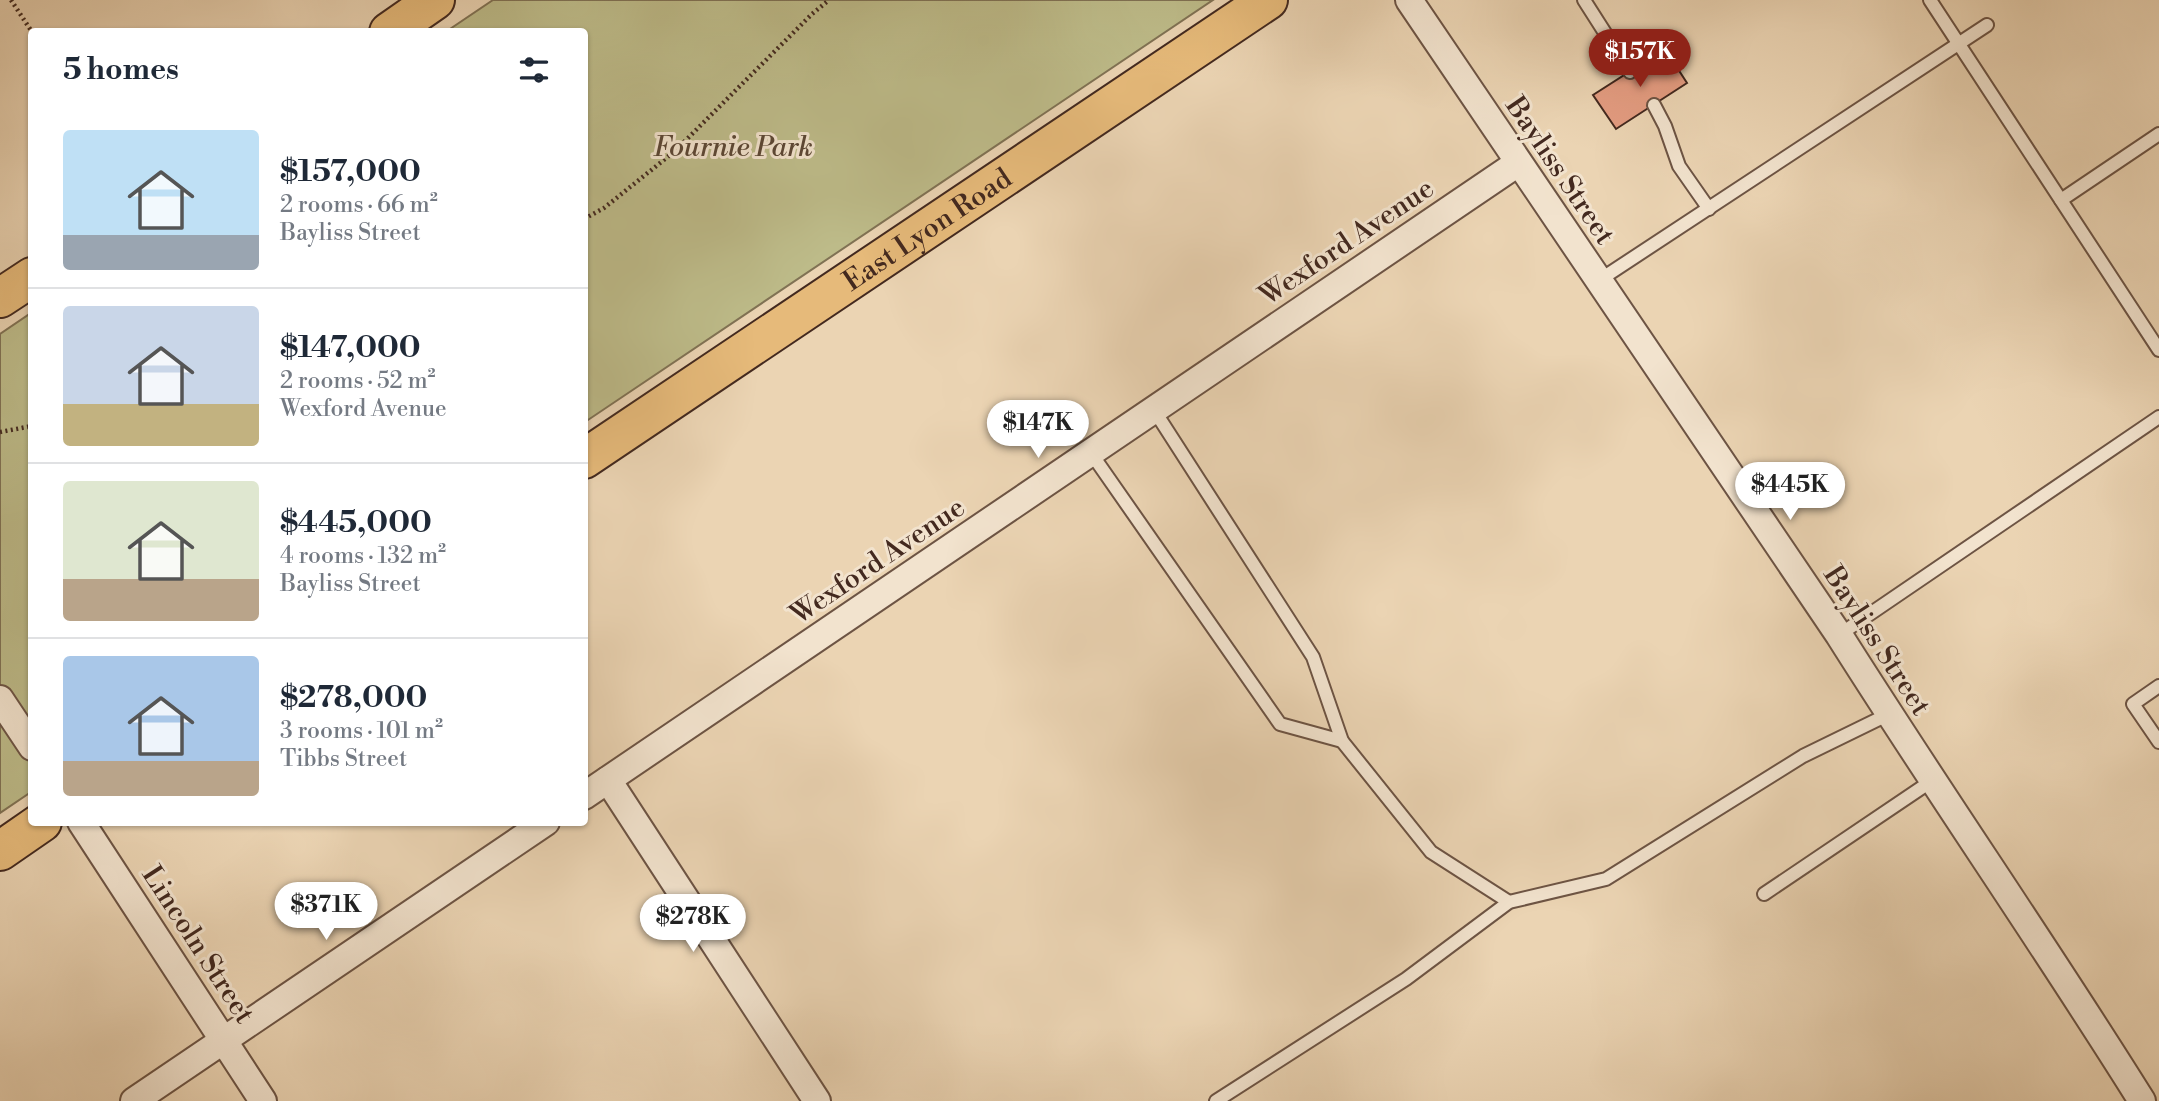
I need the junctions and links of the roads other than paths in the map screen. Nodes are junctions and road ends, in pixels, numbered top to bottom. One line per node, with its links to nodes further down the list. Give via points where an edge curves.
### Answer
1 (435, 0): 7 (highway)
2 (1268, 0): 22 (highway, East Lyon Road)
3 (1409, 0): 12 (street, Bayliss Street)
4 (1584, 0): 9 (lane)
5 (1930, 0): 8 (lane)
6 (1987, 25): 8 (lane)
7 (395, 28)
8 (1959, 45): 13 (lane); 14 (lane)
9 (1630, 72)
10 (1654, 105): 14 (lane, via 1679,166)
11 (2159, 134): 13 (lane)
12 (1518, 163): 16 (street, Bayliss Street); 19 (street, Wexford Avenue)
13 (2061, 200): 18 (lane)
14 (1709, 209): 16 (lane)
15 (28, 280): 17 (highway)
16 (1598, 281): 23 (street, Bayliss Street)
17 (0, 298)
18 (2159, 350)
19 (1154, 410): 21 (street, Wexford Avenue); 28 (lane, via 1313,657)
20 (2159, 417): 23 (lane)
21 (1091, 453): 28 (lane, via 1280,724); 30 (street, Wexford Avenue)
22 (588, 456)
23 (1839, 635): 26 (street, Bayliss Street)
24 (2159, 686): 29 (lane, via 2133,704)
25 (0, 699): 27 (street)
26 (1889, 714): 31 (street, Bayliss Street); 38 (lane, via 1803,756 1606,879)
27 (28, 741)
28 (1342, 741): 38 (lane, via 1431,852)
29 (2159, 742)
30 (608, 780): 32 (street, Wexford Avenue); 42 (street)
31 (1933, 780): 37 (lane); 44 (street, Bayliss Street)
32 (588, 793)
33 (36, 826): 36 (highway)
34 (84, 826): 39 (street, Lincoln Street)
35 (539, 826): 39 (street)
36 (0, 851)
37 (1764, 894)
38 (1509, 902): 43 (lane, via 1406,979)
39 (223, 1039): 40 (street); 41 (street, Lincoln Street)
40 (134, 1101)
41 (263, 1101)
42 (817, 1101)
43 (1216, 1101)
44 (2142, 1101)

